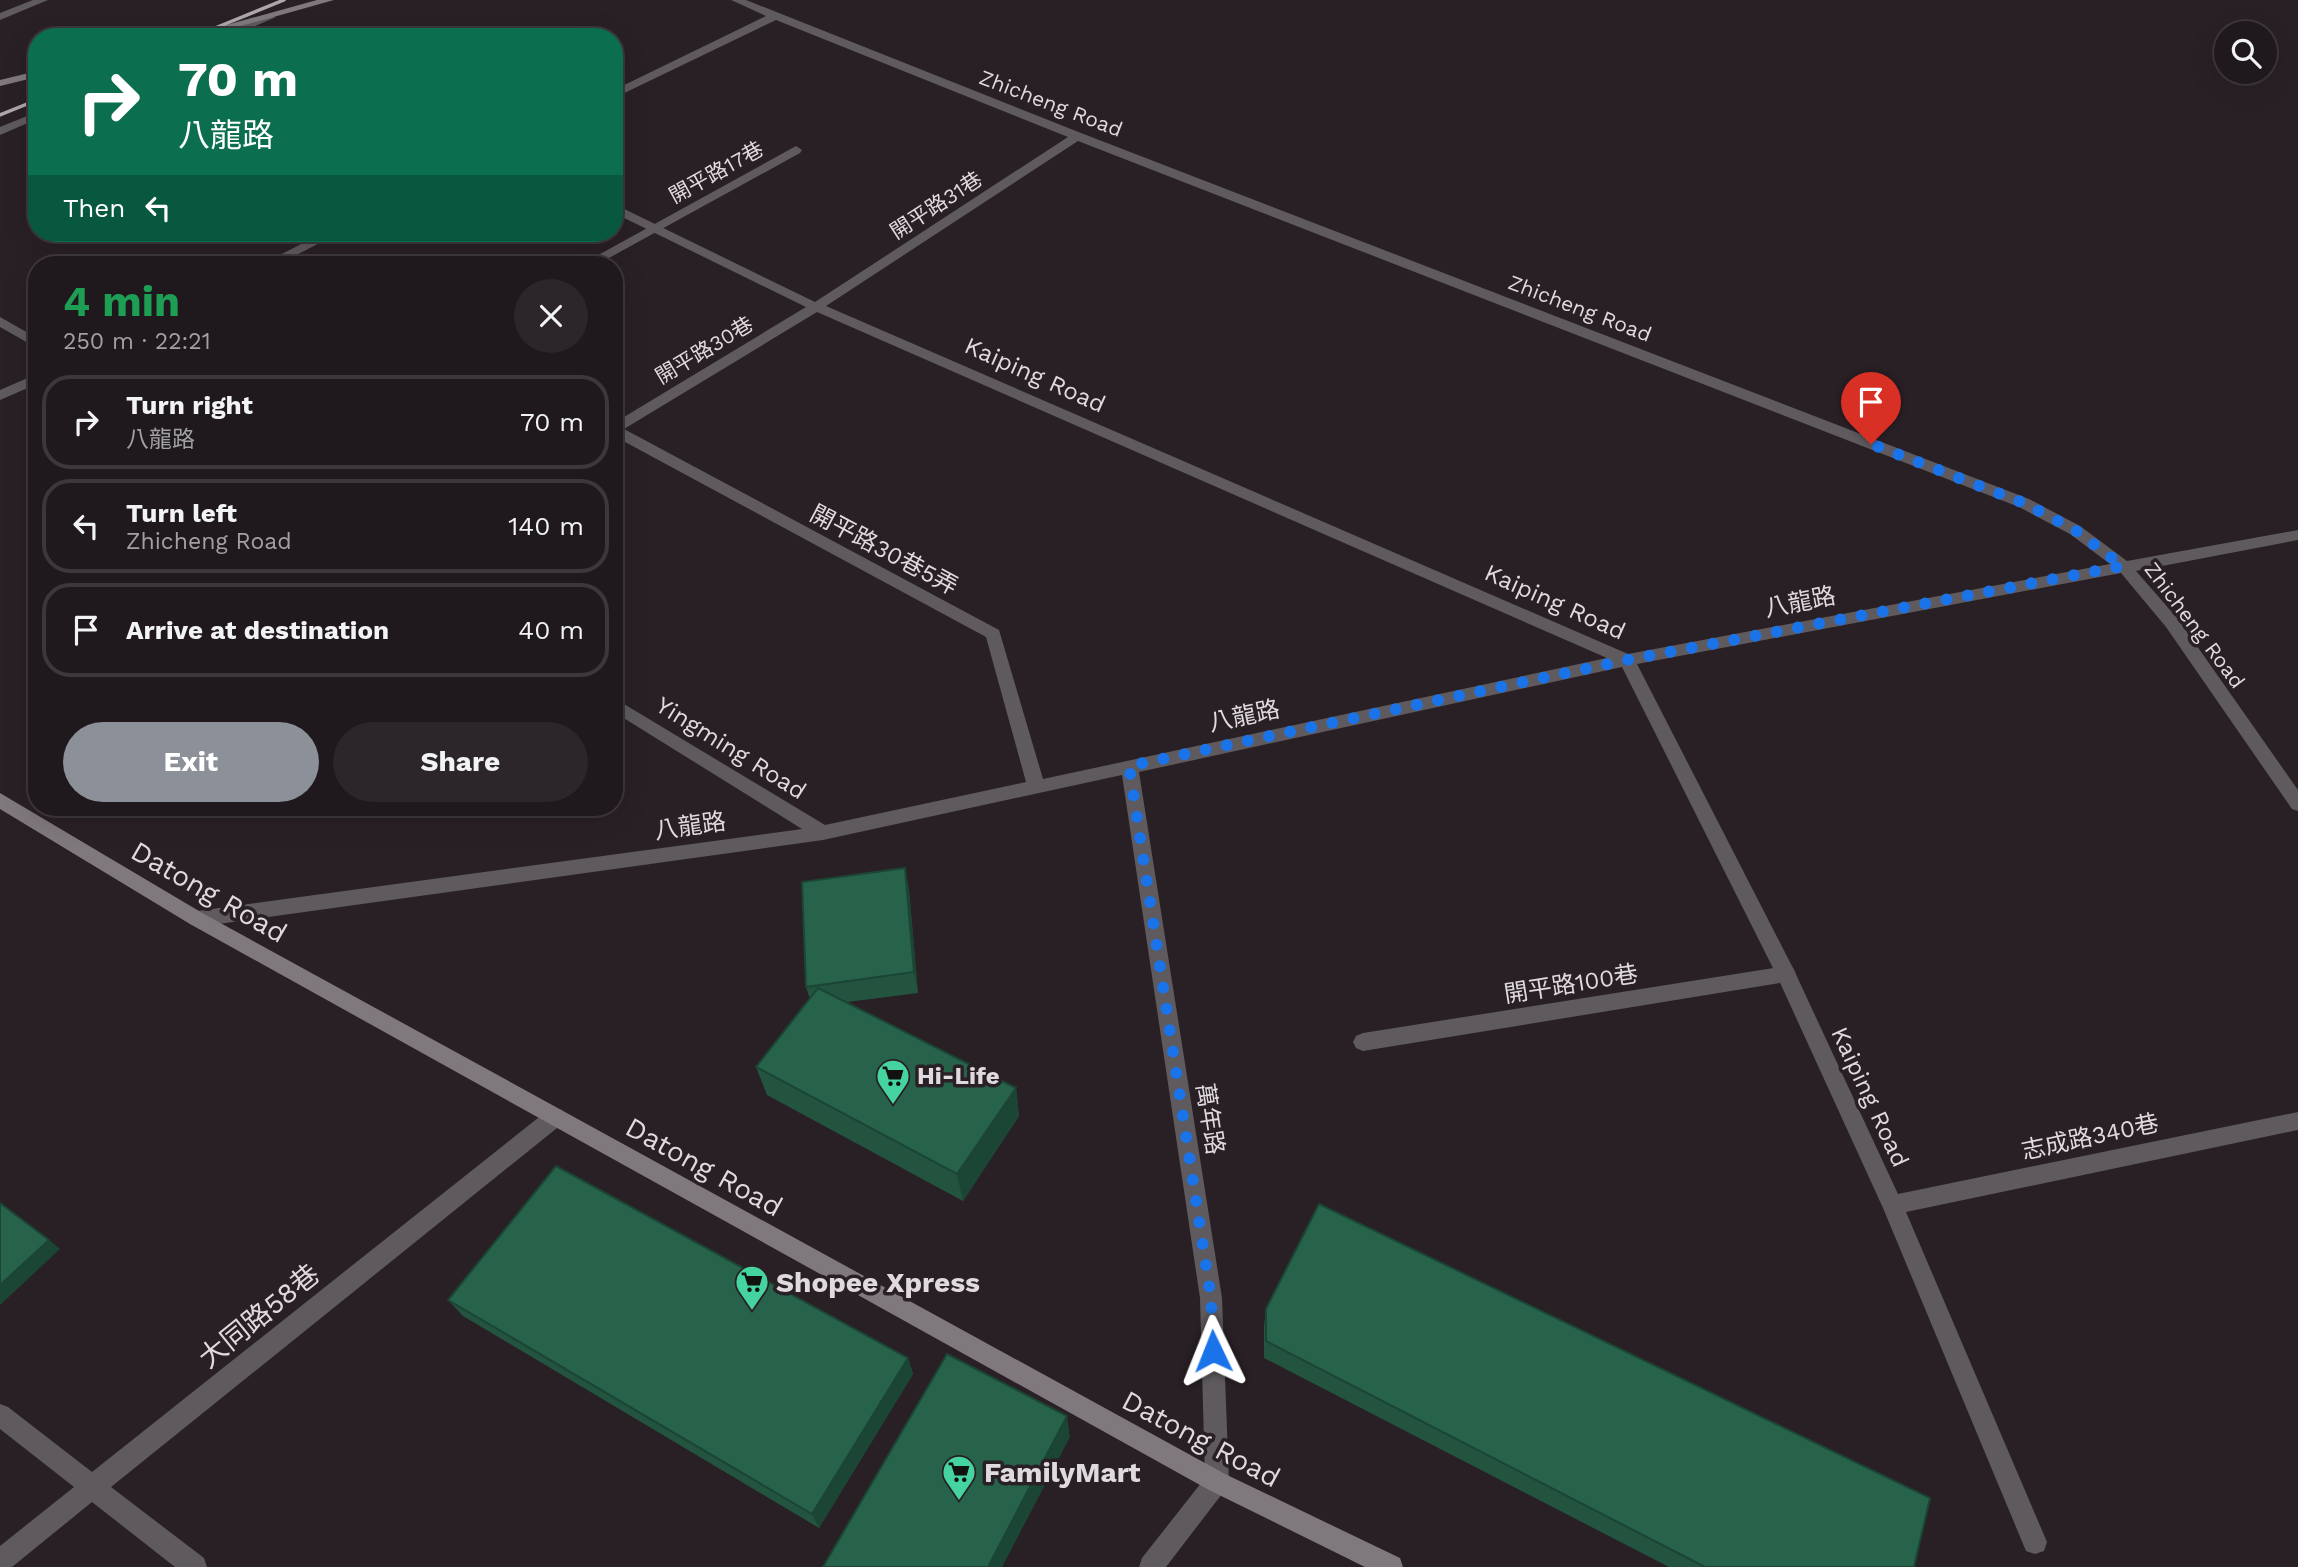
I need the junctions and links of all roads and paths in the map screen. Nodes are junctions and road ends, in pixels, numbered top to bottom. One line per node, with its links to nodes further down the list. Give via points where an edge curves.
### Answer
1 (43, 0): 6 (street)
2 (329, 0): 4 (main road)
3 (736, 0): 5 (street, Zhicheng Road)
4 (271, 16): 7 (main road); 8 (street)
5 (775, 16): 11 (street); 14 (street, Zhicheng Road)
6 (0, 17)
7 (224, 28)
8 (245, 28)
9 (28, 76): 10 (main road)
10 (0, 83)
11 (623, 91)
12 (28, 119): 13 (street)
13 (0, 131)
14 (1077, 136): 21 (street, 開平路31巷); 29 (street, Zhicheng Road, via 2024,503 2075,530)
15 (796, 150): 17 (street, 開平路17巷)
16 (623, 212): 17 (street, Kaiping Road)
17 (656, 228): 20 (street, 開平路17巷); 21 (street, Kaiping Road)
18 (314, 242): 19 (street)
19 (286, 256)
20 (605, 256)
21 (816, 307): 26 (street, 開平路30巷); 30 (street, Kaiping Road)
22 (0, 321): 23 (street)
23 (28, 338)
24 (28, 382): 25 (street)
25 (0, 396)
26 (623, 425)
27 (623, 435): 33 (street, 開平路30巷5弄, via 993,634)
28 (2298, 535): 29 (street, 八龍路)
29 (2123, 566): 30 (street, 八龍路); 35 (street, Zhicheng Road, via 2172,623)
30 (1627, 660): 32 (street, 八龍路); 38 (street, Kaiping Road)
31 (623, 710): 36 (street, Yingming Road)
32 (1129, 766): 33 (street, 八龍路); 44 (street, 萬年路, via 1211,1298)
33 (1036, 786): 36 (street, 八龍路)
34 (0, 800): 37 (main road, Datong Road)
35 (2298, 804)
36 (823, 833): 37 (street, 八龍路)
37 (197, 919): 40 (main road, Datong Road)
38 (1786, 974): 39 (street, 開平路100巷); 42 (street, Kaiping Road)
39 (1363, 1042)
40 (555, 1117): 44 (main road, Datong Road); 45 (street, 大同路58巷)
41 (2298, 1121): 42 (street, 志成路340巷)
42 (1892, 1205): 46 (street, Kaiping Road)
43 (0, 1415): 45 (street)
44 (1217, 1482): 49 (street); 50 (main road, Datong Road)
45 (93, 1487): 47 (street, 大同路58巷); 48 (street)
46 (2035, 1542)
47 (0, 1562)
48 (195, 1567)
49 (1151, 1567)
50 (1391, 1567)

